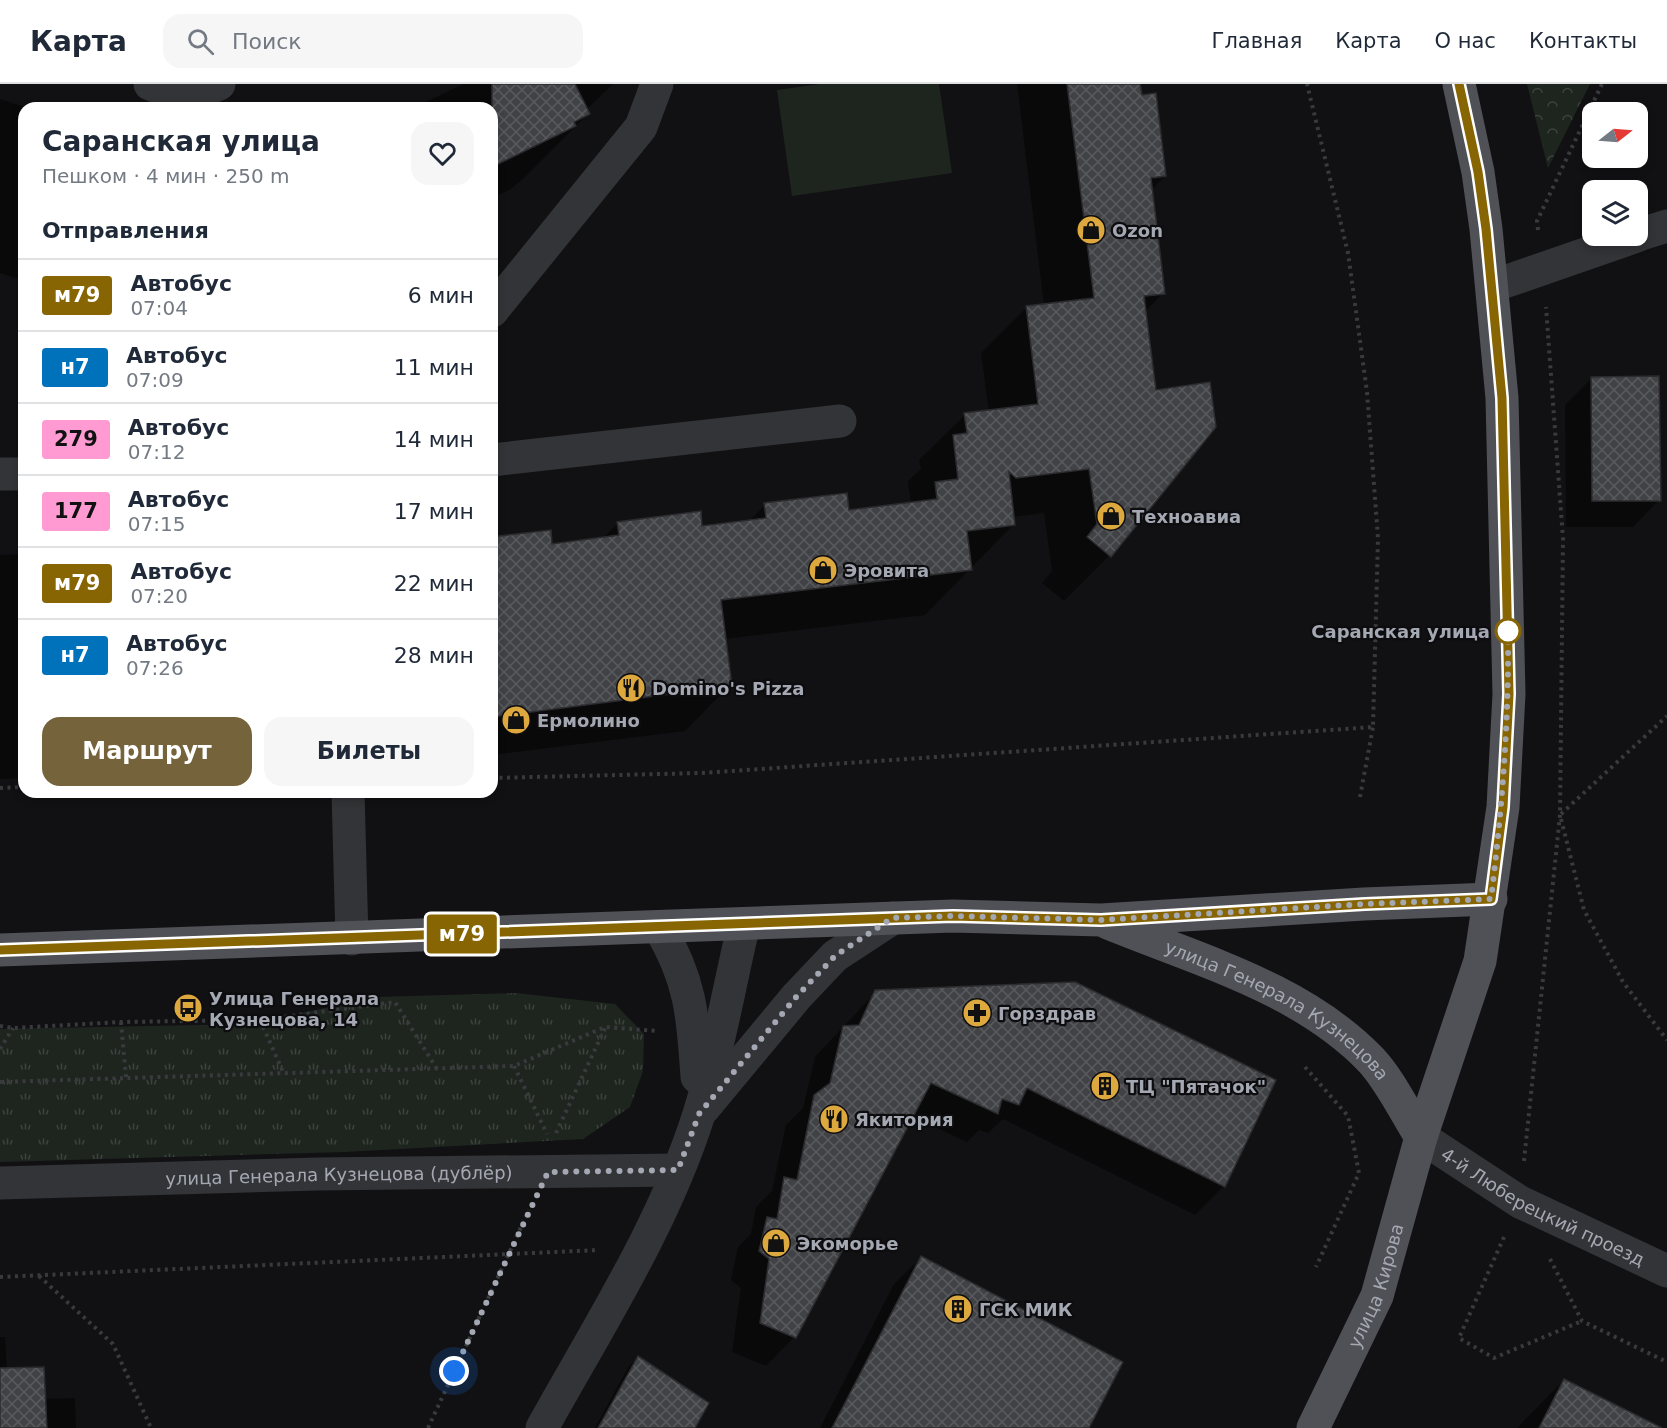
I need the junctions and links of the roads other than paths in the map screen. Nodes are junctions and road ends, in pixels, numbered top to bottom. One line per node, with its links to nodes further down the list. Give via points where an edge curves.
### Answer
1 (150, 84): 2 (street, via 184,99)
2 (219, 84)
3 (657, 84): 9 (street, via 641,127)
4 (1459, 84): 8 (main road, via 1478,172)
5 (1667, 226): 6 (street)
6 (1648, 232)
7 (1607, 246): 8 (street)
8 (1493, 286): 15 (main road, via 1502,398 1509,694 1503,807)
9 (498, 304)
10 (840, 421): 11 (street)
11 (498, 459)
12 (0, 474): 13 (street)
13 (18, 474)
14 (348, 798): 20 (street)
15 (1491, 899): 17 (main road, улица Генерала Кузнецова); 23 (main road, via 1480,961)
16 (892, 918): 17 (main road, улица Генерала Кузнецова); 18 (main road, улица Генерала Кузнецова); 22 (street, via 835,956)
17 (1101, 920): 23 (main road, улица Генерала Кузнецова, via 1296,1002 1372,1061)
18 (744, 924): 19 (main road, улица Генерала Кузнецова); 22 (street)
19 (658, 927): 20 (main road, улица Генерала Кузнецова); 22 (street, via 678,961 690,998)
20 (351, 939): 21 (main road, улица Генерала Кузнецова)
21 (0, 950)
22 (699, 1114): 24 (street)
23 (1422, 1137): 26 (street, 4-й Люберецкий проезд, via 1520,1202); 28 (main road, улица Кирова, via 1377,1296)
24 (678, 1170): 25 (street, улица Генерала Кузнецова (дублёр)); 27 (street, via 641,1249)
25 (0, 1183)
26 (1667, 1271)
27 (542, 1428)
28 (1313, 1428)

